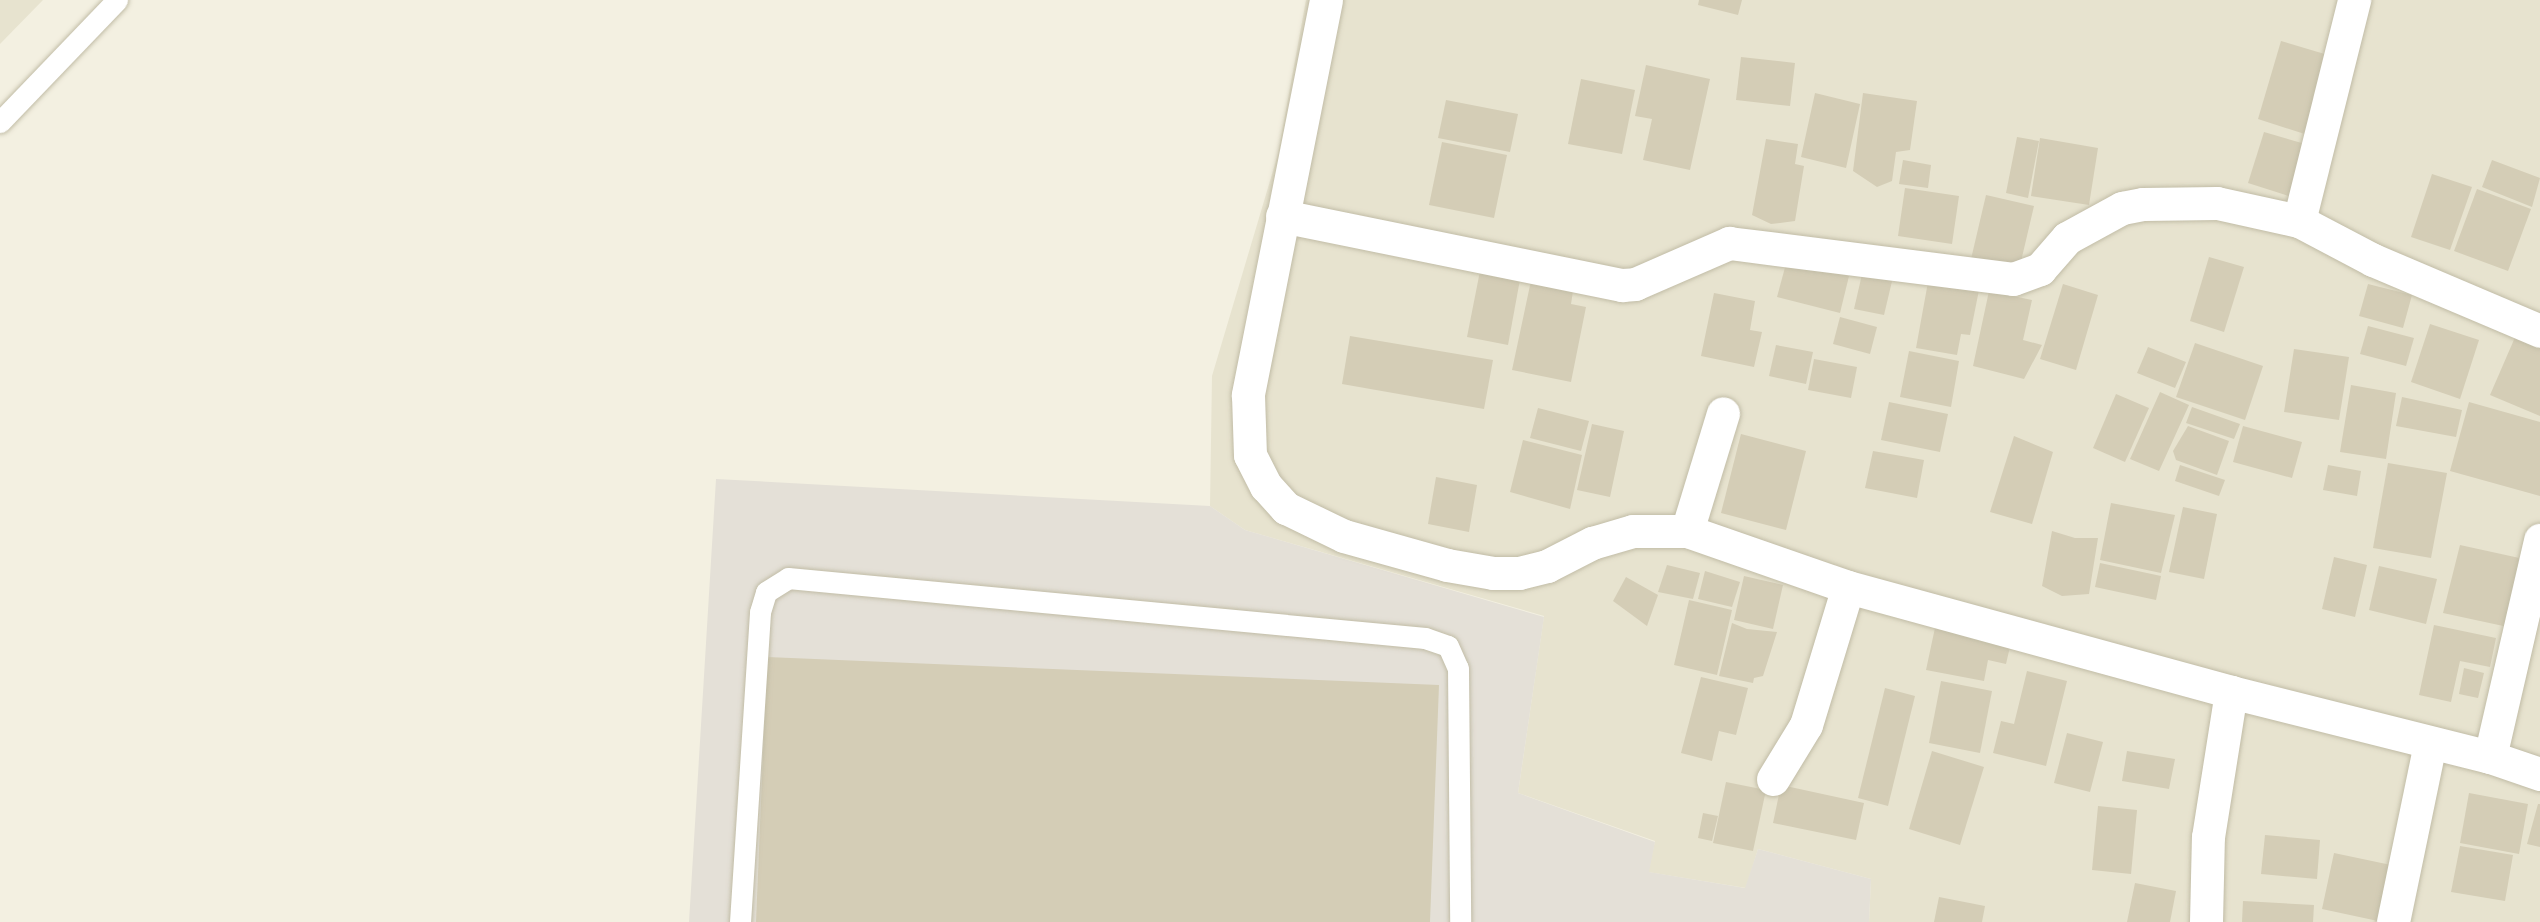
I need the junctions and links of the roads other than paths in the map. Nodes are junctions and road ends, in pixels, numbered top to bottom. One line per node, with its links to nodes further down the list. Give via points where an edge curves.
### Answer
1 (117, 0): 4 (lane)
2 (1326, 0): 5 (street)
3 (2354, 0): 6 (street)
4 (0, 122)
5 (1282, 216): 6 (street, via 1622,285 1635,284 1729,243 2013,279 2040,269 2067,238 2122,208 2217,203); 9 (street, via 1254,351 1247,434 1258,472 1274,498 1286,508 1344,536 1447,565 1493,573 1547,567 1592,543 1633,531)
6 (2299, 221): 7 (street, via 2373,260)
7 (2540, 331)
8 (1723, 413): 9 (street)
9 (1687, 531): 11 (street)
10 (2540, 540): 14 (street)
11 (1848, 587): 12 (street); 16 (street, via 1806,725)
12 (2231, 692): 13 (street); 19 (street, via 2208,837)
13 (2430, 743): 14 (street); 20 (street)
14 (2490, 757): 15 (street)
15 (2540, 774)
16 (1773, 779)
17 (740, 922): 18 (lane, via 760,612 766,591 788,578 1425,638 1448,646 1458,668)
18 (1460, 922)
19 (2206, 922)
20 (2393, 922)

